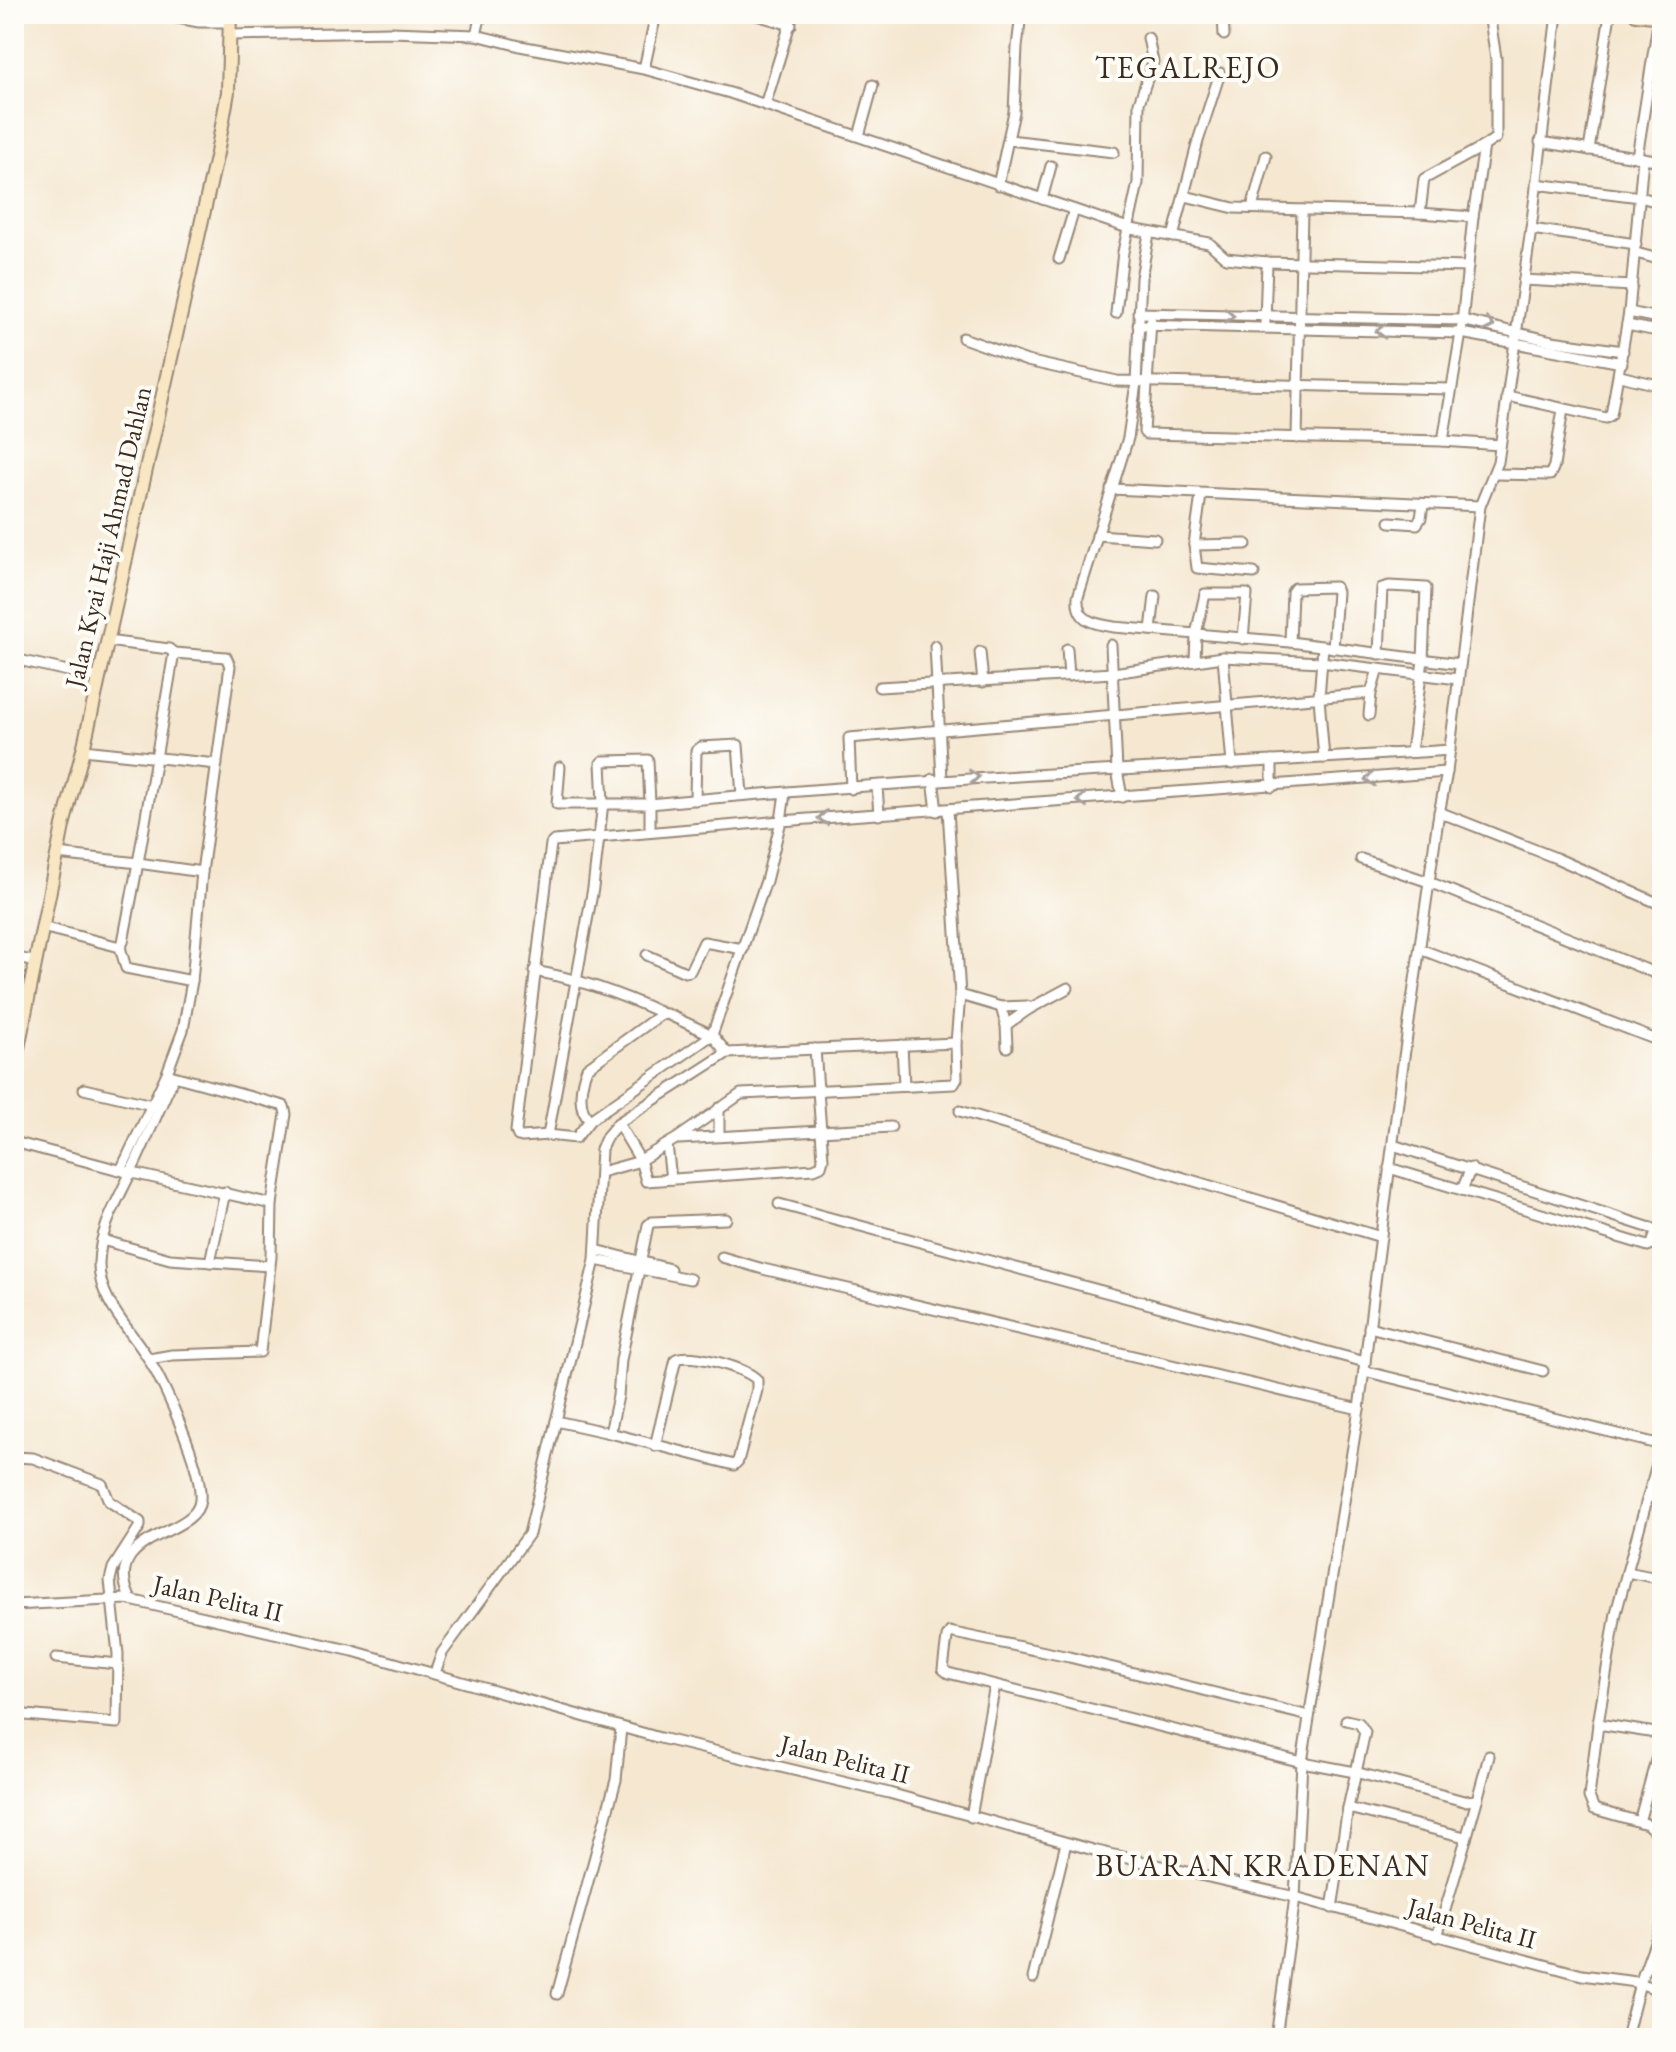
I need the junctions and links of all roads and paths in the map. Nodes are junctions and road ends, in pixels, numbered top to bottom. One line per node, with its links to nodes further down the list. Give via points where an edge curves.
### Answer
1 (157, 14): 13 (street)
2 (481, 14): 15 (street)
3 (656, 14): 18 (street)
4 (753, 14): 14 (street)
5 (793, 14): 14 (street)
6 (1021, 14): 23 (street)
7 (1223, 14): 16 (street)
8 (1489, 14): 25 (street, via 1496,58 1496,134)
9 (1557, 14): 24 (street)
10 (1610, 14): 26 (street)
11 (1636, 14): 12 (street)
12 (1660, 17): 29 (street)
13 (230, 24): 15 (street); 101 (street, Jalan Kyai Haji Ahmad Dahlan, via 228,92 217,153)
14 (791, 25): 21 (street)
15 (476, 35): 18 (street)
16 (1224, 35)
17 (1148, 38): 43 (street, via 1153,62 1139,103 1138,183)
18 (644, 69): 21 (street)
19 (1220, 73): 34 (street)
20 (873, 85): 22 (street)
21 (765, 105): 22 (street)
22 (859, 136): 33 (street)
23 (1009, 140): 27 (street); 33 (street)
24 (1540, 142): 26 (street); 32 (street)
25 (1484, 146): 41 (street, via 1424,179); 42 (street)
26 (1589, 150): 29 (street)
27 (1114, 152)
28 (1266, 156): 38 (street)
29 (1640, 158): 30 (street); 35 (street)
30 (1662, 161)
31 (1051, 166): 36 (street)
32 (1536, 184): 35 (street); 44 (street)
33 (998, 185): 36 (street)
34 (1185, 196): 38 (street); 46 (street)
35 (1640, 197): 37 (street); 47 (street)
36 (1042, 199): 39 (street)
37 (1662, 203)
38 (1252, 208): 40 (street)
39 (1074, 210): 43 (street); 48 (street)
40 (1302, 210): 41 (street); 50 (street)
41 (1420, 213): 42 (street)
42 (1473, 217): 52 (street)
43 (1130, 229): 45 (street); 56 (street)
44 (1531, 229): 47 (street); 53 (street)
45 (1147, 234): 46 (street); 57 (street)
46 (1173, 237): 51 (street, via 1209,243 1226,258)
47 (1636, 249): 49 (street); 54 (street)
48 (1059, 259)
49 (1662, 260)
50 (1303, 261): 51 (street); 52 (street); 60 (street)
51 (1267, 262): 59 (street)
52 (1468, 267): 62 (street)
53 (1524, 280): 54 (street); 70 (street)
54 (1632, 286): 55 (street)
55 (1629, 312): 61 (street); 64 (street)
56 (1116, 313)
57 (1138, 313): 58 (street); 63 (street)
58 (1151, 314): 59 (street, one-way to 59); 65 (street)
59 (1265, 317): 60 (street); 66 (street)
60 (1302, 318): 62 (street); 67 (street)
61 (1662, 319)
62 (1462, 320): 69 (street); 70 (street, one-way to 70)
63 (1138, 325): 65 (street); 76 (street)
64 (1627, 325): 68 (street); 73 (street)
65 (1151, 326): 66 (street); 77 (street)
66 (1265, 329): 67 (street)
67 (1301, 330): 69 (street, one-way to 67); 78 (street)
68 (1662, 332)
69 (1461, 333): 70 (street); 80 (street)
70 (1515, 336): 72 (street); 81 (street)
71 (963, 338): 76 (street, via 1027,361)
72 (1551, 346): 73 (street); 74 (street)
73 (1623, 351): 74 (street)
74 (1622, 363): 75 (street)
75 (1620, 376): 79 (street); 82 (street, via 1606,418)
76 (1134, 383): 77 (street); 87 (street, via 1128,438)
77 (1148, 383): 78 (street); 83 (street, via 1146,434)
78 (1298, 385): 80 (street); 83 (street)
79 (1662, 386)
80 (1450, 389): 84 (street)
81 (1507, 396): 82 (street); 85 (street)
82 (1563, 409): 86 (street, via 1550,475)
83 (1297, 438): 84 (street)
84 (1443, 441): 85 (street)
85 (1500, 445): 86 (street)
86 (1494, 474): 90 (street)
87 (1111, 489): 88 (street); 92 (street)
88 (1201, 495): 89 (street); 95 (street)
89 (1423, 505): 90 (street); 91 (street, via 1417,524)
90 (1480, 506): 114 (street)
91 (1390, 522)
92 (1097, 535): 93 (street); 98 (street, via 1078,597 1080,615 1098,624)
93 (1155, 539)
94 (1246, 544): 95 (street)
95 (1194, 545): 96 (street, via 1200,570)
96 (1254, 573)
97 (1155, 596): 98 (street)
98 (1151, 630): 99 (street)
99 (1196, 637): 100 (street); 100 (street, via 1205,594 1244,593 1248,597); 113 (street)
100 (1243, 639): 102 (street)
101 (107, 641): 108 (street); 119 (street, Jalan Kyai Haji Ahmad Dahlan)
102 (1290, 642): 107 (street); 107 (street, via 1295,588 1335,587)
103 (1111, 645): 116 (street)
104 (935, 646): 122 (street)
105 (1067, 649): 118 (street)
106 (980, 652): 121 (street)
107 (1324, 652): 109 (street); 110 (street); 115 (street); 125 (street)
108 (174, 653): 133 (street); 136 (street, via 229,660)
109 (1379, 654): 112 (street); 112 (street, via 1382,588 1426,588)
110 (1223, 657): 113 (street); 126 (street)
111 (14, 659): 119 (street)
112 (1423, 660): 114 (street); 117 (street)
113 (1195, 661): 116 (street)
114 (1460, 664): 120 (street)
115 (1378, 669): 117 (street); 124 (street)
116 (1113, 673): 118 (street); 128 (street)
117 (1421, 674): 120 (street); 132 (street)
118 (1069, 676): 121 (street)
119 (99, 678): 130 (street, Jalan Kyai Haji Ahmad Dahlan)
120 (1458, 679): 131 (street)
121 (983, 682): 122 (street)
122 (938, 685): 123 (street); 129 (street)
123 (879, 687)
124 (1371, 693): 125 (street); 127 (street)
125 (1319, 698): 126 (street); 134 (street)
126 (1226, 706): 128 (street); 137 (street)
127 (1369, 715)
128 (1115, 716): 129 (street); 139 (street)
129 (939, 730): 141 (street); 144 (street, via 849,738)
130 (88, 750): 133 (street); 158 (street, Jalan Kyai Haji Ahmad Dahlan)
131 (1450, 750): 132 (street); 140 (street)
132 (1411, 752): 134 (street)
133 (155, 758): 136 (street); 160 (street)
134 (1324, 758): 135 (street)
135 (1272, 761): 137 (street); 143 (street)
136 (217, 764): 161 (street)
137 (1232, 764): 139 (street)
138 (560, 767): 149 (street, via 557,804)
139 (1117, 770): 141 (street, one-way to 139); 147 (street)
140 (1447, 772): 143 (street, one-way to 143); 153 (street)
141 (937, 779): 142 (street); 152 (street)
142 (877, 786): 144 (street); 154 (street)
143 (1272, 787): 147 (street)
144 (851, 789): 145 (street)
145 (785, 793): 146 (street); 155 (street)
146 (742, 795): 148 (street); 148 (street, via 738,745 701,747 696,751)
147 (1122, 797): 151 (street, one-way to 151)
148 (695, 800): 150 (street)
149 (603, 803): 150 (street); 150 (street, via 601,763 645,759 650,762); 157 (street)
150 (650, 804): 156 (street)
151 (948, 810): 152 (street); 176 (street)
152 (937, 811): 154 (street)
153 (1439, 812): 162 (street); 163 (street)
154 (879, 815): 155 (street, one-way to 155)
155 (781, 821): 156 (street); 166 (street)
156 (650, 832): 157 (street)
157 (600, 835): 171 (street, via 551,844); 173 (street)
158 (63, 854): 160 (street); 164 (street, Jalan Kyai Haji Ahmad Dahlan)
159 (1361, 859): 162 (street)
160 (138, 863): 161 (street); 165 (street)
161 (202, 872): 174 (street)
162 (1429, 882): 167 (street); 172 (street)
163 (1662, 905)
164 (47, 928): 165 (street); 170 (street, Jalan Kyai Haji Ahmad Dahlan)
165 (120, 947): 174 (street, via 126,968)
166 (743, 949): 168 (street, via 704,942 685,972); 182 (street)
167 (1420, 949): 181 (street); 203 (street)
168 (647, 955)
169 (14, 957): 170 (street)
170 (36, 962): 187 (street, Jalan Kyai Haji Ahmad Dahlan)
171 (534, 971): 173 (street); 199 (street, via 516,1134)
172 (1662, 976)
173 (576, 978): 179 (street); 199 (street)
174 (192, 981): 188 (street)
175 (1068, 988): 178 (street)
176 (960, 995): 177 (street); 183 (street)
177 (1001, 1007): 178 (street); 180 (street)
178 (1029, 1009): 180 (street)
179 (664, 1014): 182 (street); 195 (street, via 587,1068 581,1102)
180 (1006, 1025): 185 (street)
181 (1662, 1042)
182 (720, 1043): 186 (street); 195 (street); 196 (street)
183 (956, 1043): 184 (street); 189 (street, via 954,1084)
184 (902, 1045): 186 (street); 189 (street)
185 (1007, 1047)
186 (815, 1049): 191 (street)
187 (14, 1068)
188 (170, 1075): 192 (street); 207 (street); 212 (street, via 284,1106)
189 (904, 1085): 191 (street)
190 (84, 1089): 192 (street)
191 (816, 1089): 193 (street, via 741,1094); 198 (street)
192 (152, 1105): 207 (street)
193 (719, 1108): 200 (street); 202 (street)
194 (960, 1111): 216 (street)
195 (590, 1120): 199 (street, via 576,1138)
196 (618, 1123): 204 (street); 208 (street, via 601,1149)
197 (891, 1127): 198 (street)
198 (821, 1131): 200 (street); 209 (street, via 823,1159 814,1169)
199 (548, 1135)
200 (719, 1135): 202 (street)
201 (15, 1142): 207 (street)
202 (672, 1142): 204 (street); 209 (street)
203 (1393, 1145): 205 (street); 206 (street)
204 (640, 1160): 208 (street); 209 (street, via 646,1181)
205 (1389, 1168): 210 (street); 216 (street)
206 (1471, 1168): 210 (street); 215 (street)
207 (126, 1171): 211 (street); 217 (street)
208 (601, 1172): 218 (street)
209 (671, 1179)
210 (1462, 1190): 215 (street, via 1648,1246)
211 (225, 1192): 212 (street); 220 (street)
212 (272, 1204): 222 (street)
213 (779, 1204): 226 (street)
214 (726, 1219): 221 (street, via 650,1223)
215 (1660, 1231)
216 (1381, 1237): 224 (street)
217 (102, 1240): 220 (street, via 170,1259); 225 (street, via 102,1284)
218 (596, 1255): 221 (street); 229 (street)
219 (722, 1257): 228 (street)
220 (210, 1262): 222 (street)
221 (640, 1265): 223 (street); 230 (street)
222 (269, 1266): 225 (street, via 260,1352)
223 (694, 1278)
224 (1369, 1327): 226 (street); 227 (street)
225 (149, 1359): 235 (street, via 201,1488 195,1514)
226 (1364, 1367): 228 (street); 231 (street)
227 (1543, 1371)
228 (1359, 1409): 245 (street)
229 (556, 1421): 230 (street); 242 (street, via 529,1534)
230 (610, 1433): 232 (street)
231 (1660, 1445): 236 (street)
232 (655, 1446): 232 (street, via 737,1464 757,1380 746,1371 687,1356 676,1359)
233 (14, 1457): 234 (street, via 33,1458 102,1484 109,1501 140,1522)
234 (140, 1529): 235 (street); 238 (street, via 111,1574)
235 (146, 1540): 238 (street, via 126,1567)
236 (1627, 1572): 237 (street); 247 (street)
237 (1662, 1579)
238 (122, 1600): 239 (street, Jalan Pelita II); 241 (street); 242 (street, Jalan Pelita II)
239 (14, 1605)
240 (56, 1658): 241 (street)
241 (118, 1664): 244 (street, via 117,1723)
242 (430, 1672): 248 (street, Jalan Pelita II)
243 (995, 1685): 245 (street, via 944,1672 948,1634 1069,1657); 251 (street); 255 (street)
244 (14, 1714)
245 (1309, 1716): 251 (street)
246 (1346, 1720): 252 (street, via 1359,1723 1365,1732)
247 (1598, 1724): 249 (street); 256 (street, via 1592,1807)
248 (621, 1728): 255 (street, Jalan Pelita II); 267 (street, via 616,1780)
249 (1662, 1736): 256 (street)
250 (1489, 1756): 253 (street)
251 (1302, 1762): 252 (street); 260 (street)
252 (1355, 1772): 253 (street); 254 (street)
253 (1477, 1800): 258 (street)
254 (1348, 1808): 258 (street); 261 (street)
255 (971, 1817): 259 (street, Jalan Pelita II)
256 (1639, 1822): 257 (street)
257 (1662, 1838)
258 (1466, 1839): 263 (street)
259 (1066, 1843): 260 (street, Jalan Pelita II); 264 (street)
260 (1295, 1897): 261 (street, Jalan Pelita II); 268 (street)
261 (1332, 1908): 263 (street, Jalan Pelita II)
262 (1662, 1923): 265 (street)
263 (1437, 1937): 265 (street, Jalan Pelita II, via 1582,1975)
264 (1033, 1978)
265 (1640, 1983): 266 (street, Jalan Pelita II); 269 (street)
266 (1662, 1991)
267 (557, 1994)
268 (1276, 2038)
269 (1626, 2038)

